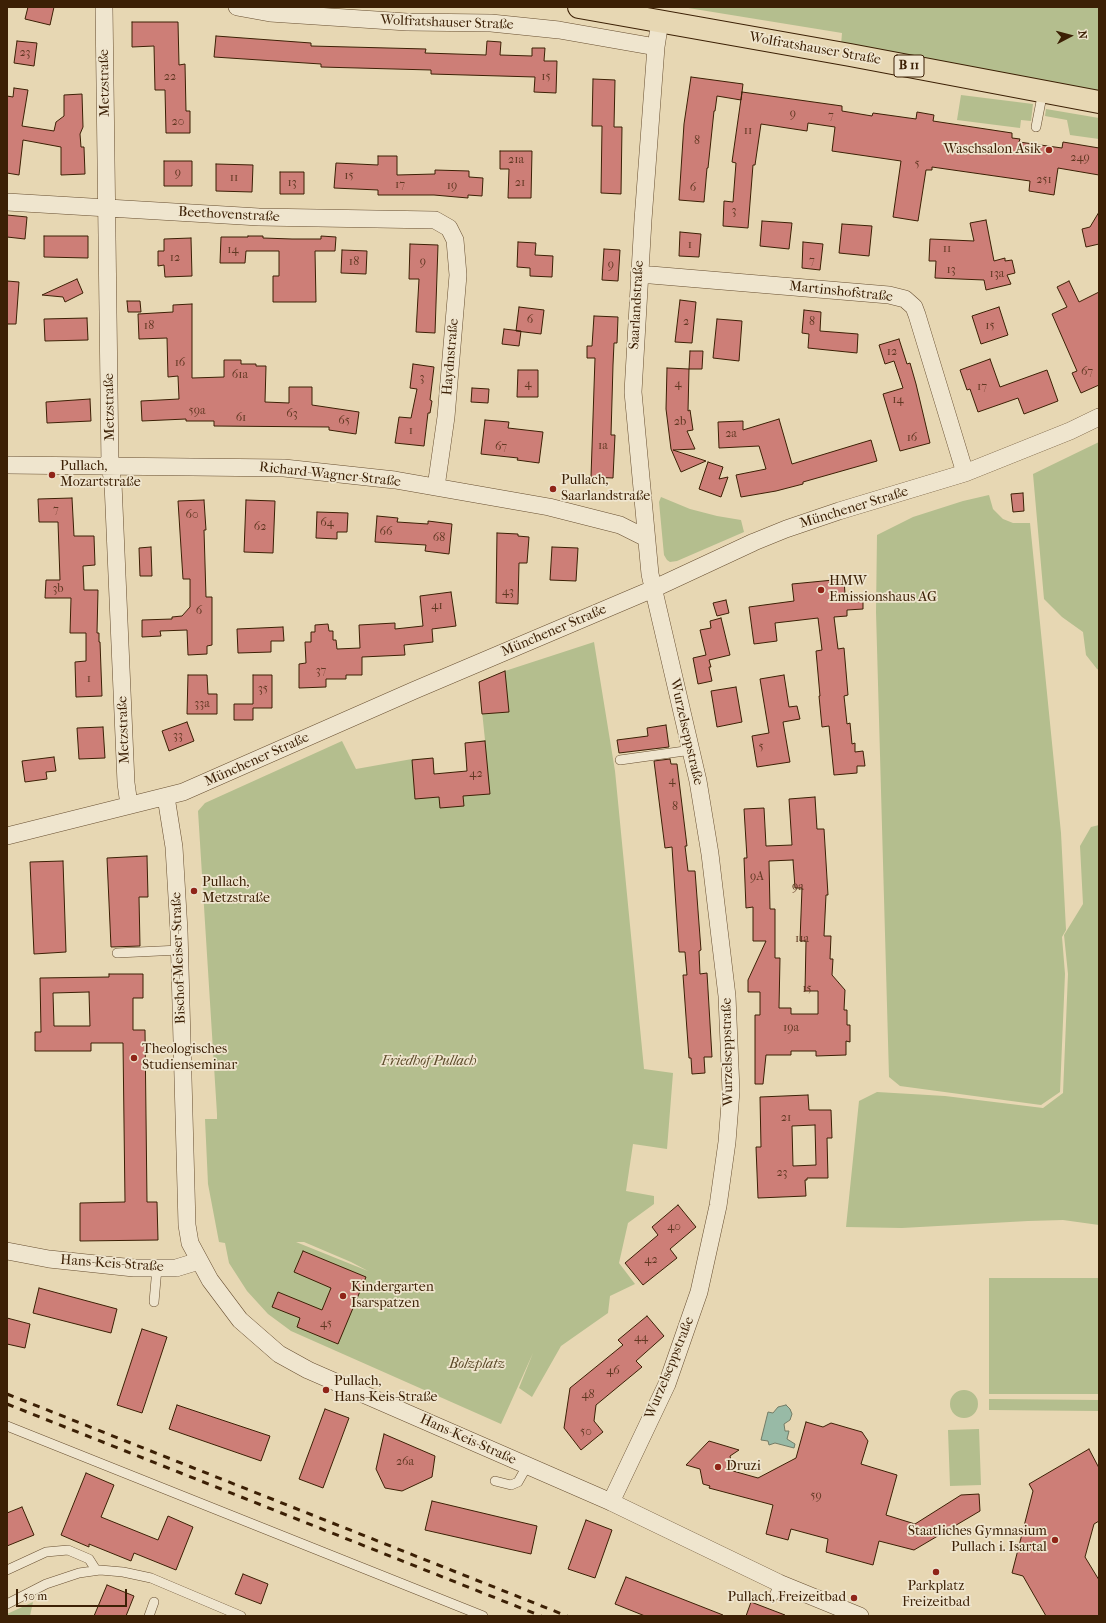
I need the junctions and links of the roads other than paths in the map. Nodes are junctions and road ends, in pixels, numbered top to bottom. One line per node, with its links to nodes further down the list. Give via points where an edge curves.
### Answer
1 (104, 7): 10 (street, Metzstraße)
2 (237, 7): 5 (street, Wolfratshauser Straße, via 270,13 407,22 491,23 559,30)
3 (579, 7): 4 (main road, Wolfratshauser Straße / B 11)
4 (649, 15): 5 (street, Saarlandstraße); 6 (main road, Wolfratshauser Straße / B 11)
5 (656, 47): 12 (street, Saarlandstraße)
6 (1043, 91): 7 (main road, Wolfratshauser Straße / B 11); 8 (lane)
7 (1099, 102)
8 (1036, 127)
9 (7, 202): 10 (street, Beethovenstraße)
10 (106, 208): 11 (street, Beethovenstraße, via 259,217 435,220); 15 (street, Metzstraße)
11 (449, 228): 17 (street, Haydnstraße, via 455,240 458,275 446,417)
12 (639, 274): 16 (street, Martinshofstraße, via 889,295 905,299 914,307 917,315); 18 (street, Saarlandstraße, via 633,392)
13 (1099, 417): 16 (street, Münchener Straße)
14 (7, 466): 15 (street, Richard-Wagner-Straße)
15 (110, 466): 17 (street, Richard-Wagner-Straße, via 284,468); 23 (street, Metzstraße, via 113,483)
16 (965, 473): 19 (street, Münchener Straße, via 786,529)
17 (436, 487): 18 (street, Richard-Wagner-Straße, via 558,510 620,525)
18 (646, 538): 19 (street, Saarlandstraße)
19 (653, 589): 20 (street, Wurzelseppstraße); 22 (street, Münchener Straße)
20 (692, 750): 21 (lane); 34 (street, Wurzelseppstraße, via 710,854 727,996 731,1091 727,1142 718,1206 699,1292 666,1384)
21 (620, 760)
22 (166, 797): 23 (street, Münchener Straße); 25 (street, Bischof-Meiser-Straße, via 174,847)
23 (129, 805): 24 (street, Münchener Straße)
24 (7, 836)
25 (180, 950): 26 (lane); 28 (street, Bischof-Meiser-Straße, via 187,1225 190,1242)
26 (117, 953)
27 (7, 1251): 29 (street, Hans-Keis-Straße, via 83,1263)
28 (199, 1261): 29 (street, Hans-Keis-Straße, via 176,1268); 32 (street, Hans-Keis-Straße, via 240,1320 287,1359)
29 (157, 1268): 30 (lane)
30 (154, 1302)
31 (7, 1426): 41 (lane)
32 (527, 1466): 33 (lane, via 518,1482 511,1485); 34 (street, Hans-Keis-Straße)
33 (495, 1481)
34 (611, 1502): 42 (street, Hans-Keis-Straße, via 776,1589)
35 (7, 1570): 36 (lane, via 46,1552 68,1550 89,1560)
36 (96, 1570): 38 (lane, via 46,1584); 40 (lane, via 151,1578)
37 (154, 1602): 39 (lane)
38 (7, 1604)
39 (149, 1616)
40 (242, 1616)
41 (483, 1616)
42 (860, 1616)

